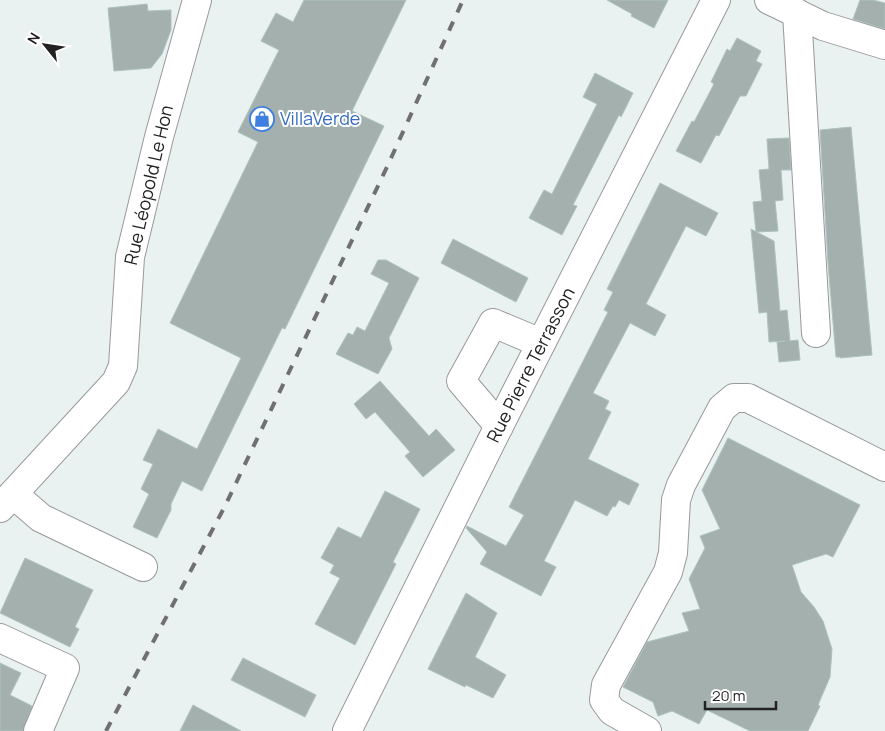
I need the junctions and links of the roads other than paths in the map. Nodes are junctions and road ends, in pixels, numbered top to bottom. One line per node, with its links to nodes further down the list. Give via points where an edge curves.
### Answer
1 (197, 0): 10 (street, Rue Léopold Le Hon, via 130,257 123,366 116,382)
2 (716, 0): 7 (street, Rue Pierre Terrasson)
3 (769, 0): 4 (street)
4 (797, 13): 5 (street, via 823,26); 6 (street)
5 (885, 45)
6 (816, 333)
7 (541, 344): 8 (street, Rue Pierre Terrasson); 8 (street, via 493,322 461,381)
8 (499, 426): 14 (street, Rue Pierre Terrasson)
9 (885, 467): 15 (street, via 748,398 734,398 722,408 676,500 673,553 668,572 606,685 604,700 612,711)
10 (6, 501): 11 (street)
11 (143, 567)
12 (0, 638): 13 (street, via 65,668)
13 (38, 731)
14 (347, 731)
15 (647, 731)

